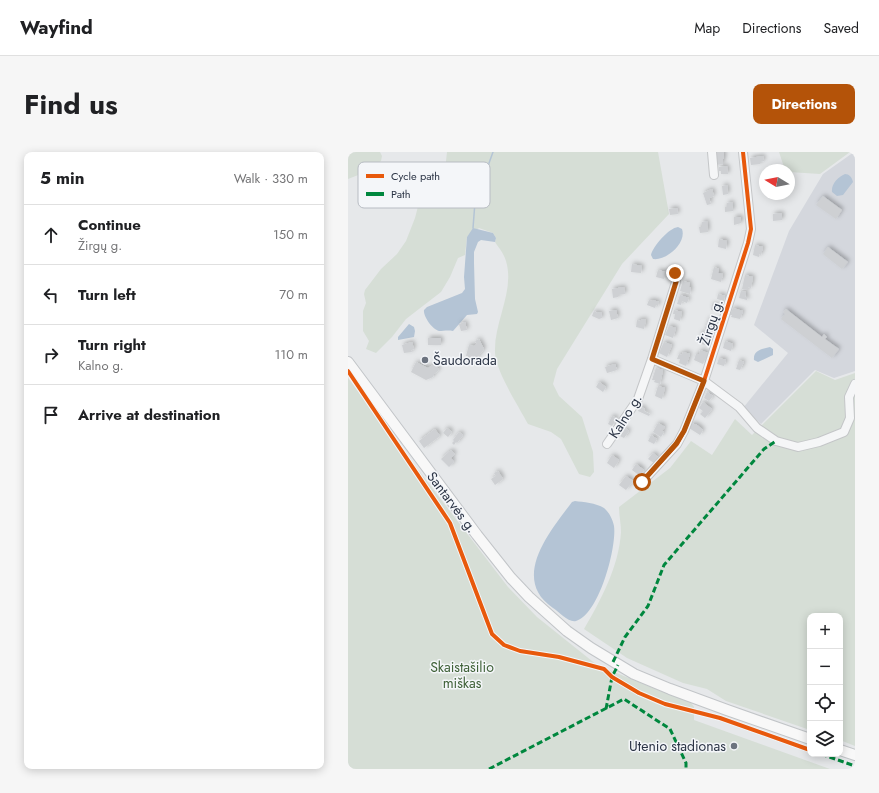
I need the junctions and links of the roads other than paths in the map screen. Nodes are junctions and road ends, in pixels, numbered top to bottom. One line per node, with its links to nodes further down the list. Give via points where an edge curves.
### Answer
1 (712, 152): 3 (street)
2 (743, 152): 7 (street, Žirgų g., via 751,229)
3 (714, 175)
4 (675, 273): 5 (street, Kalno g., via 676,282)
5 (652, 359): 7 (street); 9 (street, Kalno g., via 638,399)
6 (348, 362): 11 (main road, Santarvės g., via 507,573 567,631 641,677)
7 (704, 381): 8 (street, via 739,407 757,428 776,441 798,447 844,432 850,418 849,397); 10 (street, Žirgų g., via 684,431 676,444)
8 (855, 384)
9 (607, 444)
10 (642, 482)
11 (807, 738)
12 (843, 751): 13 (main road)
13 (855, 755)

